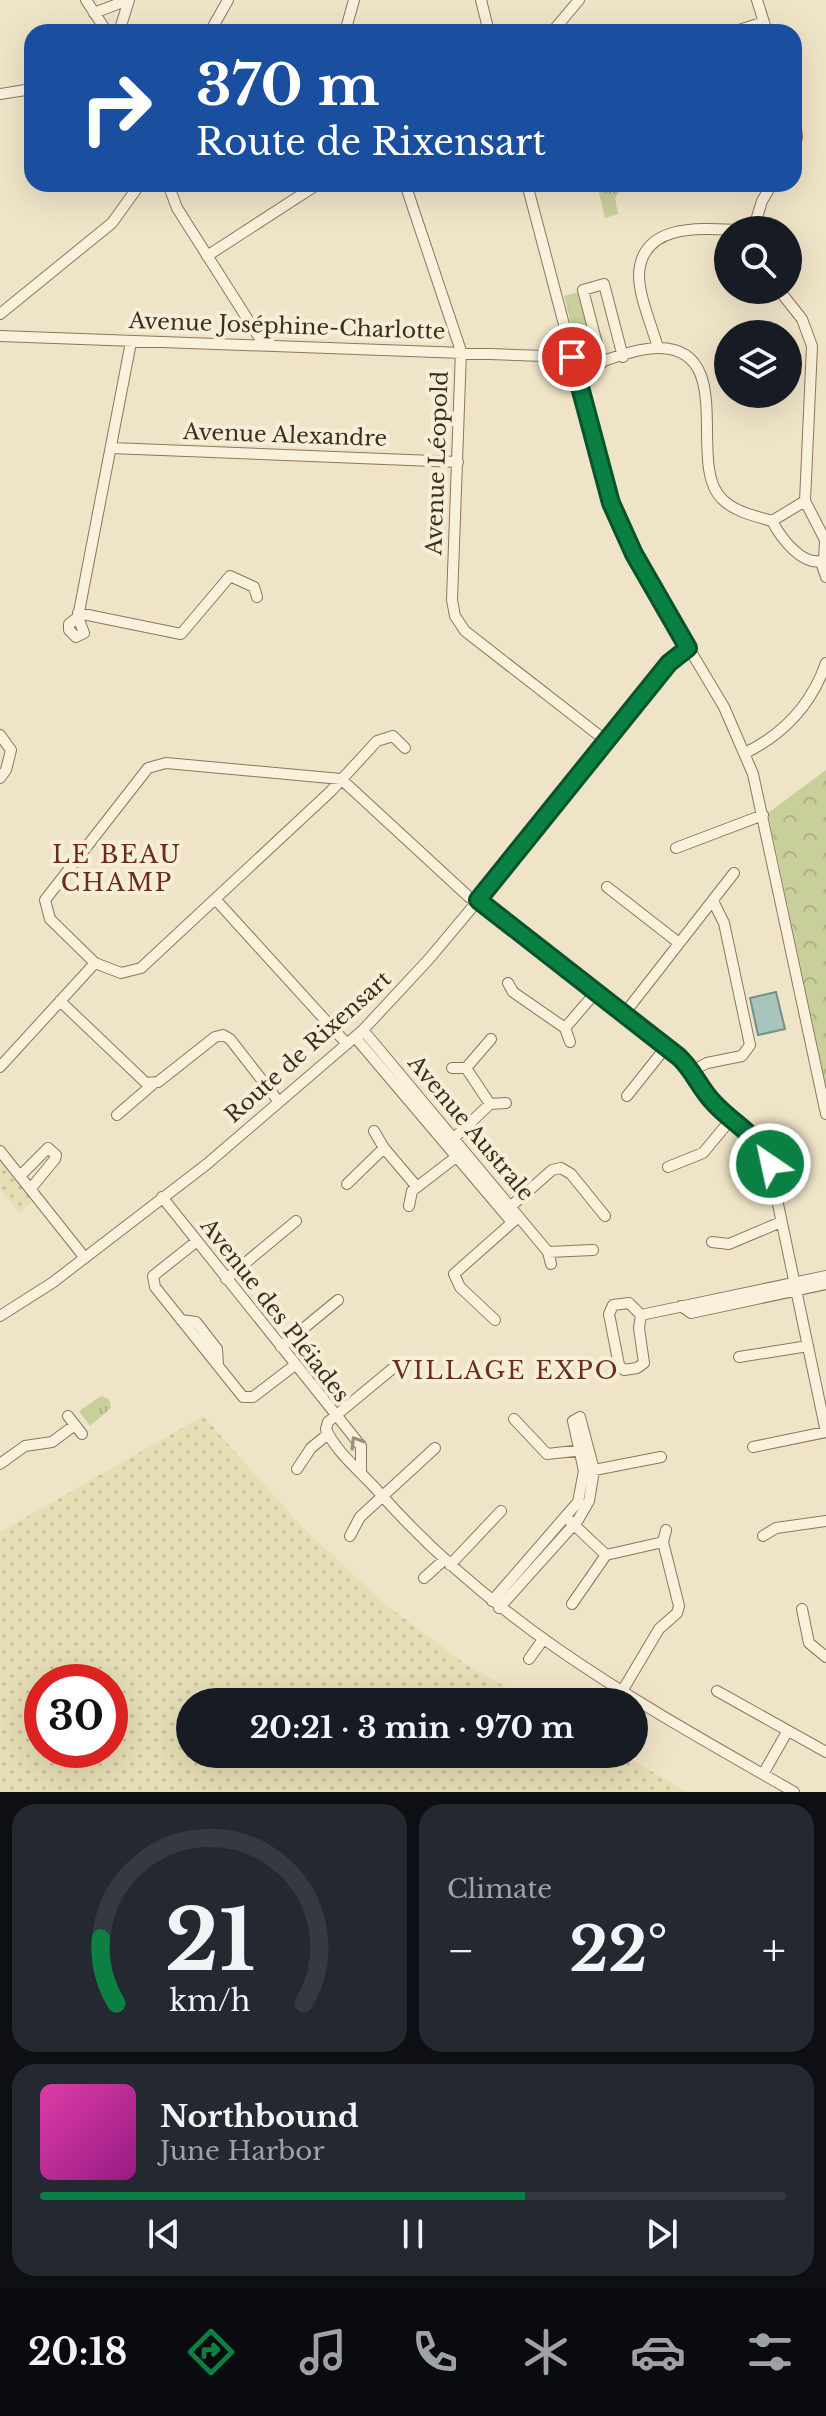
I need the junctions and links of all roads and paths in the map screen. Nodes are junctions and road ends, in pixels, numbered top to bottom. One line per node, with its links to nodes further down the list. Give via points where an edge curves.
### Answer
1 (86, 0): 8 (street)
2 (128, 0): 8 (street); 10 (street)
3 (228, 0): 11 (street)
4 (354, 0): 12 (street)
5 (481, 0): 13 (street)
6 (579, 0): 14 (street)
7 (757, 0): 15 (street)
8 (94, 13): 9 (street)
9 (102, 24)
10 (121, 24)
11 (214, 24)
12 (347, 24)
13 (487, 24)
14 (559, 24)
15 (765, 24)
16 (24, 90): 17 (street)
17 (0, 94)
18 (134, 192): 28 (street, via 112,223)
19 (171, 192): 26 (street)
20 (306, 192): 26 (street)
21 (408, 192): 33 (street, Avenue Léopold)
22 (529, 192): 34 (street)
23 (767, 192): 24 (street)
24 (757, 216)
25 (714, 230): 32 (street, via 678,230 664,235 646,254 639,276)
26 (207, 256): 31 (street)
27 (790, 304): 40 (street, via 812,346)
28 (0, 314)
29 (0, 336): 30 (street, Avenue Joséphine-Charlotte)
30 (131, 342): 31 (street, Avenue Joséphine-Charlotte); 38 (street)
31 (264, 345): 33 (street, Avenue Joséphine-Charlotte)
32 (658, 348): 35 (street); 41 (street, via 686,358 701,375 715,491 736,509)
33 (461, 351): 34 (street, Avenue Joséphine-Charlotte); 39 (street, Avenue Léopold)
34 (572, 357): 37 (street)
35 (623, 357): 36 (street); 36 (street, via 604,284 583,290)
36 (602, 363): 37 (street)
37 (575, 370): 45 (street, via 617,517)
38 (111, 448): 39 (street, Avenue Alexandre); 44 (street, via 78,615 181,634 230,576 254,587)
39 (458, 462): 48 (street, Avenue Léopold, via 452,600 459,623)
40 (805, 501): 41 (street); 42 (street, via 825,540)
41 (772, 521): 42 (street, via 802,556)
42 (821, 562): 43 (street)
43 (826, 577)
44 (257, 597)
45 (688, 648): 48 (street, Route de Rixensart, via 669,663); 50 (street)
46 (826, 663): 50 (street, via 809,700 791,721)
47 (0, 735): 51 (street, via 11,750)
48 (605, 740): 60 (street, Route de Rixensart)
49 (405, 748): 53 (street, via 393,736 385,736)
50 (745, 753): 55 (street)
51 (0, 778)
52 (310, 779): 53 (street); 54 (street); 63 (street, via 166,763 148,768 45,900 50,919)
53 (341, 779): 54 (street); 60 (street)
54 (317, 803): 59 (street)
55 (763, 815): 56 (street); 82 (street)
56 (676, 848)
57 (734, 873): 61 (street)
58 (607, 887): 62 (street)
59 (216, 900): 63 (street, via 141,968 121,973); 69 (street, Avenue Australe)
60 (478, 900): 65 (street); 69 (street, Route de Rixensart)
61 (713, 901): 62 (street); 76 (street, via 724,923 750,1045 742,1056)
62 (679, 943): 67 (street)
63 (95, 963): 66 (street)
64 (509, 991): 68 (street)
65 (596, 992): 67 (street); 68 (street)
66 (60, 1001): 73 (street); 77 (street)
67 (624, 1014): 72 (street)
68 (565, 1028): 71 (street)
69 (355, 1037): 79 (street, Route de Rixensart); 86 (street, Avenue Australe)
70 (491, 1039): 75 (street)
71 (570, 1042)
72 (666, 1047): 76 (street); 78 (street)
73 (0, 1067)
74 (452, 1068): 75 (street)
75 (466, 1068): 81 (street)
76 (693, 1070): 84 (street, via 711,1101)
77 (152, 1085): 79 (street, via 223,1035); 83 (street)
78 (627, 1096)
79 (279, 1102): 95 (street, Route de Rixensart)
80 (506, 1103): 81 (street)
81 (490, 1104): 86 (street)
82 (826, 1114)
83 (117, 1115)
84 (732, 1118): 90 (street, via 703,1153); 100 (street, via 765,1153)
85 (374, 1131): 87 (street)
86 (450, 1141): 89 (street, Avenue Australe)
87 (384, 1148): 92 (street); 94 (street)
88 (0, 1151): 91 (street)
89 (461, 1153): 94 (street); 97 (street, Avenue Australe)
90 (668, 1167)
91 (20, 1176): 93 (street); 93 (street, via 48,1148 55,1159)
92 (347, 1184)
93 (32, 1187): 105 (street)
94 (417, 1187): 96 (street)
95 (162, 1197): 101 (street, Avenue des Pléiades); 105 (street, Route de Rixensart)
96 (409, 1206)
97 (512, 1214): 98 (street, via 552,1170 561,1168); 104 (street, Avenue Australe); 114 (street, via 454,1274 460,1287)
98 (605, 1216)
99 (296, 1221): 108 (street)
100 (781, 1222): 102 (street, via 729,1244); 110 (street)
101 (197, 1241): 108 (street, Avenue des Pléiades); 118 (street, via 153,1276 181,1320 248,1399)
102 (712, 1242)
103 (593, 1250): 104 (street)
104 (548, 1252): 106 (street, Avenue Australe)
105 (85, 1258): 113 (street, Route de Rixensart)
106 (551, 1264)
107 (826, 1276): 110 (street)
108 (226, 1279): 116 (street, Avenue des Pléiades)
109 (826, 1284): 110 (street)
110 (796, 1286): 112 (street); 115 (street)
111 (338, 1300): 116 (street)
112 (641, 1315): 112 (street, via 627,1303 613,1305 609,1312 624,1370 644,1363)
113 (0, 1316)
114 (495, 1320)
115 (808, 1346): 117 (street); 123 (street)
116 (281, 1347): 118 (street, Avenue des Pléiades)
117 (739, 1357)
118 (295, 1365): 120 (street, Avenue des Pléiades)
119 (392, 1369): 120 (street)
120 (337, 1416): 124 (street, Avenue des Pléiades, via 328,1422); 131 (street, one-way to 120, via 361,1446)
121 (514, 1419): 130 (street, via 547,1454 584,1450)
122 (75, 1425): 128 (street, via 52,1442 25,1446)
123 (826, 1432): 125 (street)
124 (328, 1434): 129 (street); 131 (street, Avenue des Pléiades)
125 (753, 1447)
126 (435, 1448): 132 (street)
127 (661, 1457): 130 (street)
128 (1, 1461)
129 (297, 1469)
130 (589, 1471): 134 (street, via 589,1501)
131 (361, 1472): 132 (street, Avenue des Pléiades)
132 (383, 1497): 137 (street, via 360,1517); 141 (street, Avenue des Pléiades)
133 (501, 1511): 141 (street)
134 (570, 1521): 140 (street); 143 (street)
135 (826, 1521): 138 (street, via 776,1528)
136 (666, 1530): 139 (street)
137 (350, 1536)
138 (763, 1536)
139 (663, 1542): 140 (street); 150 (street, via 679,1606)
140 (606, 1555): 144 (street)
141 (447, 1562): 142 (street); 143 (street, Avenue des Pléiades)
142 (424, 1578)
143 (496, 1604): 146 (street, Avenue des Pléiades)
144 (572, 1604)
145 (802, 1609): 147 (street, via 812,1648)
146 (542, 1641): 148 (street); 149 (street, Avenue des Pléiades)
147 (826, 1657)
148 (529, 1659)
149 (613, 1688)
150 (624, 1688)
151 (717, 1691): 153 (street)
152 (648, 1708): 155 (street, Avenue des Pléiades)
153 (787, 1732): 154 (street); 155 (street)
154 (826, 1752)
155 (763, 1774): 156 (street, Avenue des Pléiades)
156 (794, 1792)

